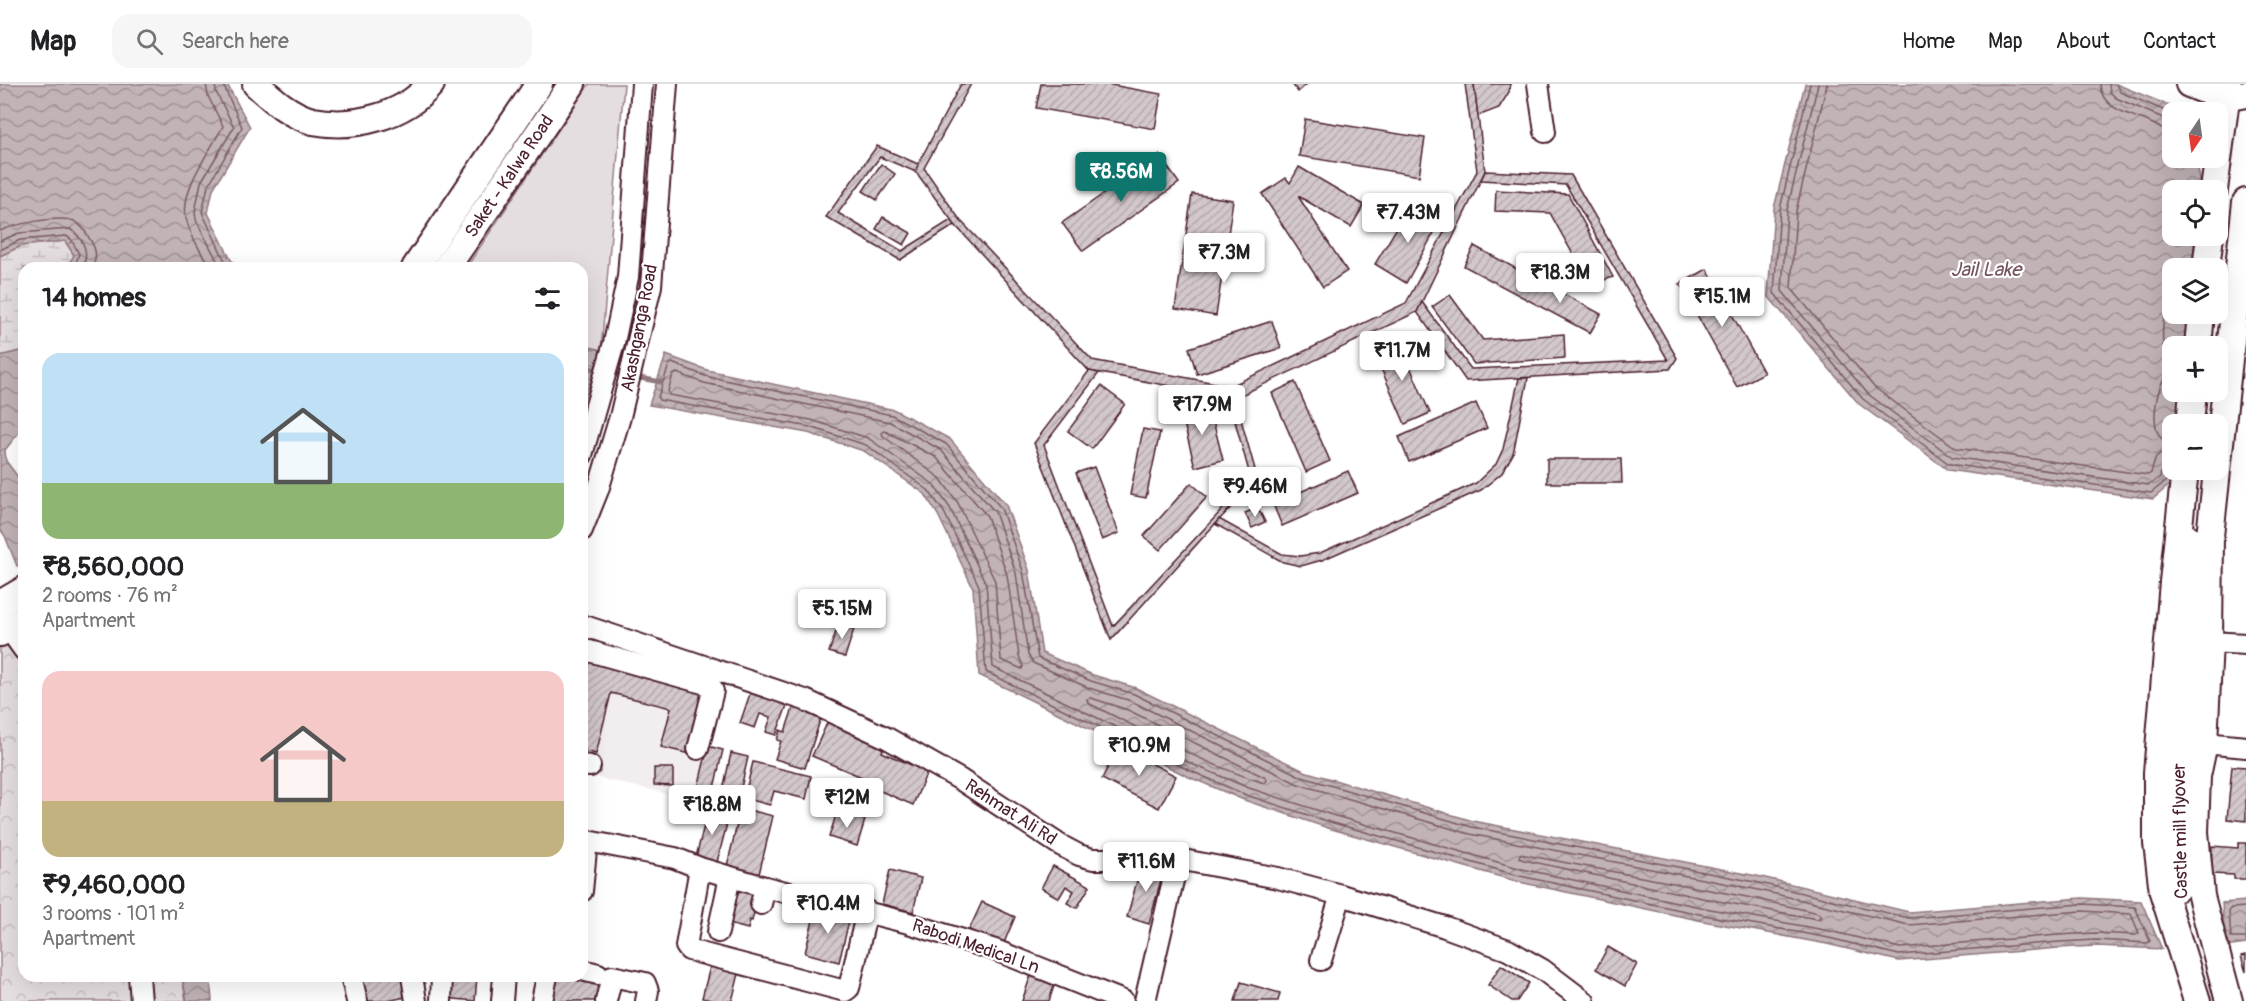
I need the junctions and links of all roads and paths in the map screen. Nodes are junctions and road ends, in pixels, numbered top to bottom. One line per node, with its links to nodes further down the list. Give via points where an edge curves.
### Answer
1 (256, 84): 2 (main road, via 277,104 312,120 353,123 391,113 423,94)
2 (431, 84)
3 (539, 84): 13 (main road, Saket - Kalwa Road)
4 (572, 84): 14 (main road, Saket - Kalwa Road)
5 (642, 84): 15 (street, Akashganga Road, via 628,277)
6 (668, 84): 18 (street, Akashganga Road, via 651,286 620,417)
7 (1538, 84): 10 (street)
8 (2189, 84): 9 (main road)
9 (2233, 92): 11 (main road)
10 (1545, 132)
11 (2216, 180)
12 (2246, 202): 22 (main road, via 2210,536)
13 (419, 262)
14 (450, 262)
15 (588, 437)
16 (2184, 480): 53 (main road, via 2157,773 2157,843 2163,892)
17 (2185, 480): 54 (main road, Castle mill flyover, via 2193,557 2180,729 2177,895)
18 (588, 515)
19 (10, 613): 21 (street)
20 (588, 627): 29 (street, Rehmat Ali Rd, via 805,700 906,748 1079,855 1093,859)
21 (18, 634)
22 (2209, 642): 23 (street); 25 (main road)
23 (2246, 644)
24 (588, 651): 27 (street, via 710,685 713,692)
25 (2204, 743): 26 (street); 55 (main road, via 2197,776 2195,832 2201,897)
26 (2246, 747)
27 (698, 749)
28 (588, 841): 30 (street, Rabodi Medical Ln, via 675,858)
29 (1178, 859): 32 (street, Rehmat Ali Rd, via 1278,878); 51 (street)
30 (700, 868): 31 (street, Rabodi Medical Ln); 33 (street, via 686,946 689,950 845,991 849,988)
31 (730, 877): 33 (street, Rabodi Medical Ln, via 763,896); 34 (street)
32 (1341, 895): 35 (street); 52 (street, Rehmat Ali Rd, via 1508,950)
33 (867, 912): 50 (street, Rabodi Medical Ln, via 995,950)
34 (718, 932)
35 (1321, 960)
36 (139, 982): 42 (street)
37 (352, 982): 43 (street)
38 (413, 982): 44 (street)
39 (442, 982): 45 (street)
40 (504, 982): 46 (street)
41 (546, 982): 47 (street)
42 (141, 1001)
43 (357, 1001)
44 (416, 1001)
45 (441, 1001)
46 (502, 1001)
47 (542, 1001)
48 (606, 1001): 49 (street, via 612,976 645,983)
49 (646, 1001)
50 (1123, 1001)
51 (1145, 1001)
52 (1584, 1001)
53 (2197, 1001)
54 (2209, 1001)
55 (2229, 1001)

